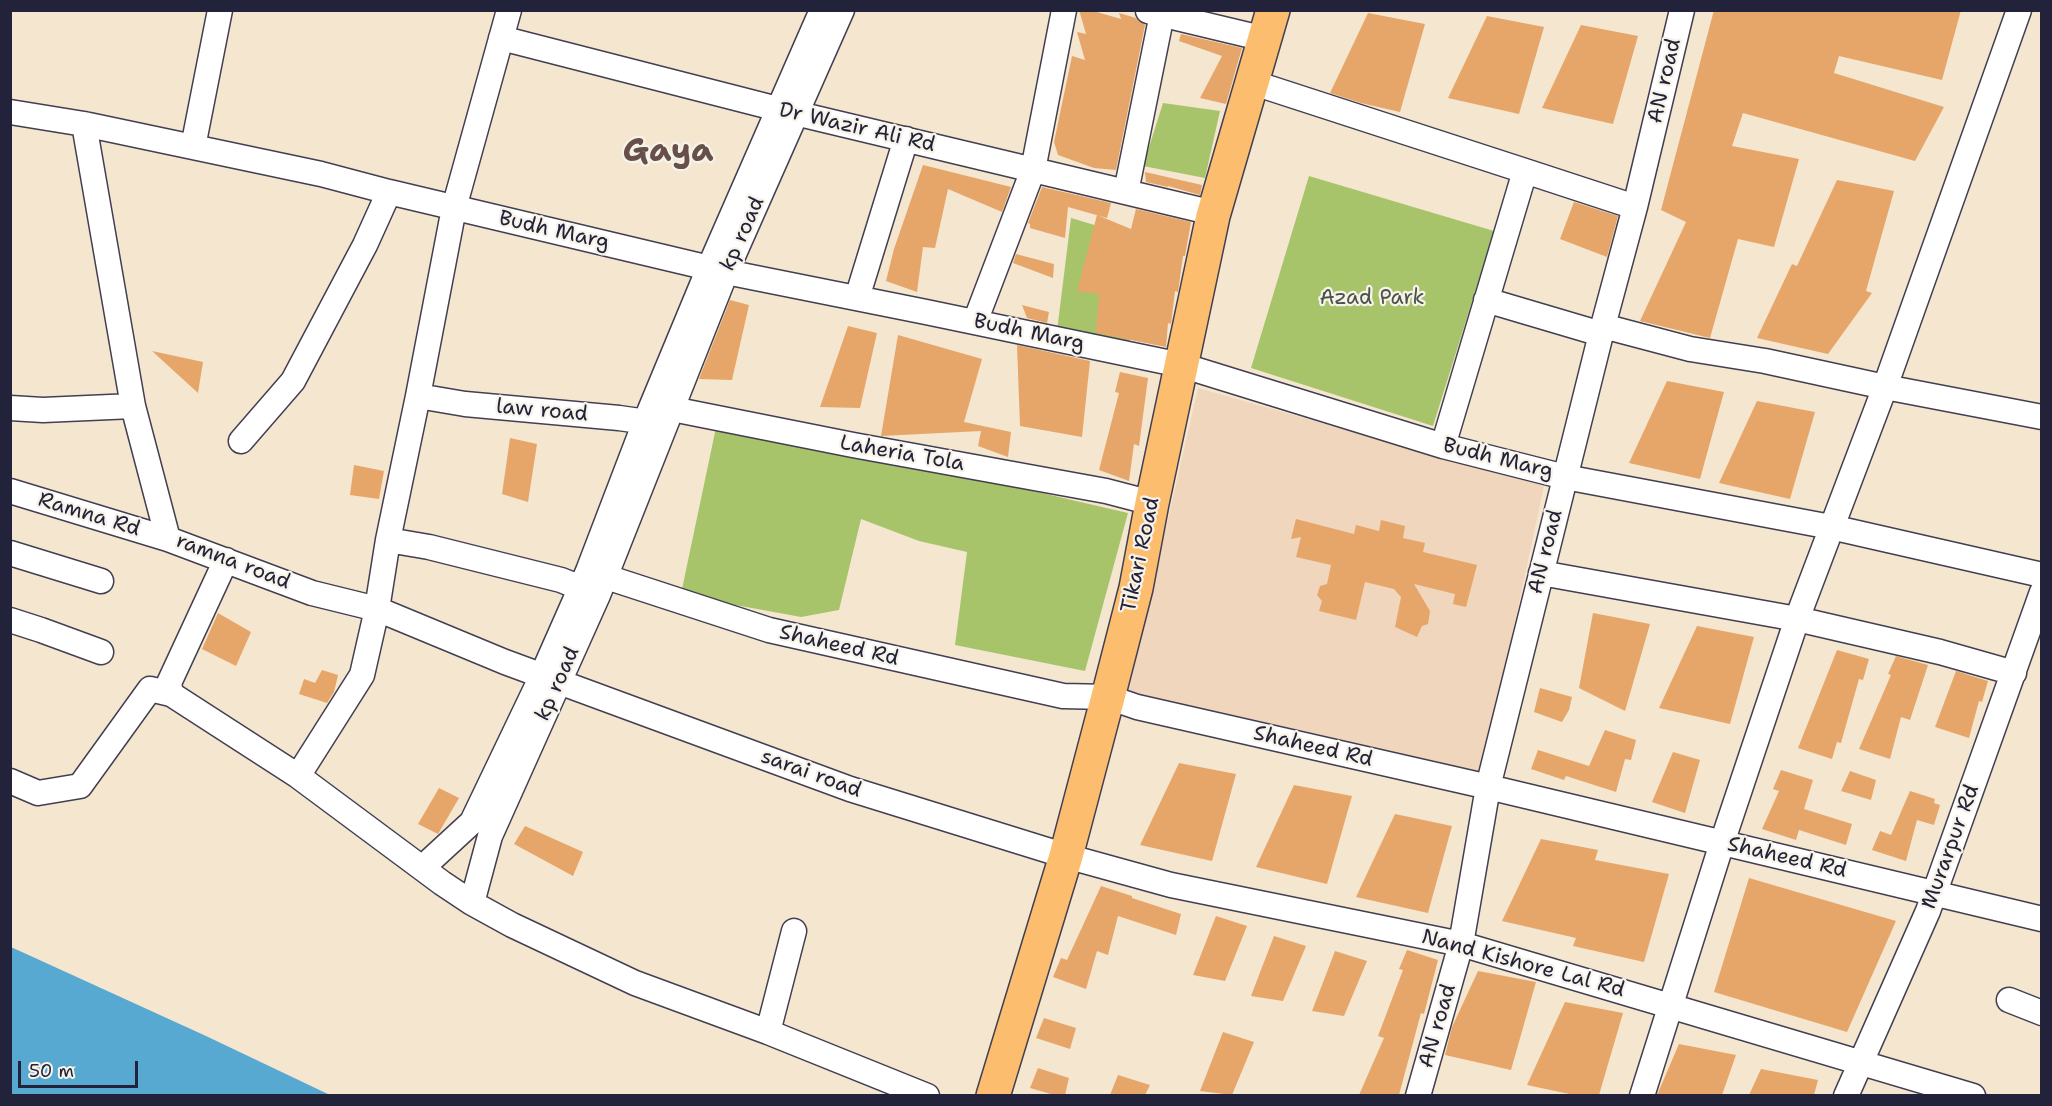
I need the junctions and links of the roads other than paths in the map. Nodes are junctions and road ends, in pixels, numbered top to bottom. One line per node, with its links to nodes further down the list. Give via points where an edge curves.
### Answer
1 (220, 10): 16 (street)
2 (509, 10): 10 (street)
3 (822, 10): 12 (street, kp road)
4 (842, 10): 12 (street, kp road)
5 (1064, 10): 17 (street)
6 (1682, 10): 21 (street, AN road)
7 (2019, 10): 30 (street)
8 (1154, 12): 9 (street); 20 (street)
9 (1269, 25): 11 (highway, Tikari Road)
10 (501, 38): 12 (street, Dr Wazir Ali Rd); 22 (street)
11 (1251, 82): 18 (street); 23 (highway, Tikari Road)
12 (787, 111): 15 (street, Dr Wazir Ali Rd); 24 (street, kp road)
13 (10, 112): 14 (street, Budh Marg)
14 (84, 123): 16 (street, Budh Marg); 32 (street, ramna road)
15 (906, 139): 17 (street, Dr Wazir Ali Rd); 25 (street)
16 (193, 147): 19 (street, Budh Marg)
17 (1033, 170): 20 (street, Dr Wazir Ali Rd); 27 (street)
18 (1525, 171): 21 (street); 26 (street)
19 (389, 192): 22 (street, Budh Marg); 36 (street, via 293,381)
20 (1126, 192): 23 (street, Dr Wazir Ali Rd)
21 (1635, 207): 28 (street, AN road)
22 (454, 208): 24 (street, Budh Marg); 31 (street)
23 (1213, 216): 29 (highway, Tikari Road)
24 (717, 270): 25 (street, Budh Marg); 34 (street, kp road)
25 (857, 298): 27 (street, Budh Marg)
26 (1486, 300): 28 (street); 37 (street)
27 (975, 322): 29 (street, Budh Marg)
28 (1602, 330): 30 (street); 38 (street, AN road)
29 (1181, 366): 37 (street, Budh Marg); 40 (highway, Tikari Road)
30 (1884, 387): 35 (street); 41 (street)
31 (418, 396): 34 (street, law road, via 465,404); 43 (street)
32 (133, 406): 33 (street); 42 (street, ramna road)
33 (10, 408)
34 (659, 415): 40 (street, Laheria Tola, via 1106,491); 49 (street, kp road)
35 (2042, 417)
36 (242, 441)
37 (1443, 446): 38 (street, Budh Marg)
38 (1565, 477): 41 (street, Budh Marg); 46 (street, AN road)
39 (10, 491): 42 (street, Ramna Rd)
40 (1152, 503): 58 (highway, Tikari Road, via 1136,588)
41 (1831, 527): 47 (street, Budh Marg); 52 (street)
42 (168, 539): 45 (street, ramna road)
43 (388, 540): 49 (street, Shaheed Rd, via 561,580); 51 (street)
44 (10, 553): 48 (street)
45 (226, 560): 51 (street, ramna road, via 312,592); 57 (street, via 169,683)
46 (1541, 573): 52 (street); 61 (street, AN road)
47 (2042, 575)
48 (101, 581)
49 (593, 583): 56 (street, kp road); 58 (street, Shaheed Rd, via 769,630 1064,696)
50 (2042, 592): 55 (street, Murarpur Rd)
51 (377, 609): 56 (street, ramna road); 59 (street, via 362,675)
52 (1797, 619): 55 (street, via 1940,652); 62 (street)
53 (10, 620): 54 (street)
54 (101, 652)
55 (2025, 664): 65 (street, Murarpur Rd)
56 (551, 678): 63 (street, sarai road, via 850,789); 64 (street, kp road, via 472,822); 66 (street, kp road, via 490,836)
57 (171, 694): 59 (street); 60 (street, via 150,689 80,786 38,793)
58 (1108, 697): 61 (street, Shaheed Rd); 63 (highway, Tikari Road)
59 (298, 776): 64 (street)
60 (10, 781)
61 (1488, 787): 62 (street, Shaheed Rd); 69 (street, AN road)
62 (1722, 843): 65 (street, Shaheed Rd); 71 (street)
63 (1066, 856): 69 (street, Nand Kishore Lal Rd, via 1171,885); 76 (highway, Tikari Road)
64 (422, 868): 66 (street)
65 (1934, 893): 67 (street, Shaheed Rd); 74 (street, Murarpur Rd)
66 (472, 903): 73 (street, via 635,983)
67 (2042, 919)
68 (794, 931): 73 (street)
69 (1461, 944): 71 (street, Nand Kishore Lal Rd); 77 (street, AN road)
70 (2008, 1000): 72 (street)
71 (1670, 1005): 74 (street, Nand Kishore Lal Rd); 78 (street)
72 (2042, 1012)
73 (768, 1032): 75 (street)
74 (1860, 1061): 79 (street, Murarpur Rd); 80 (street, Nand Kishore Lal Rd)
75 (927, 1095)
76 (993, 1095)
77 (1418, 1095)
78 (1642, 1095)
79 (1846, 1095)
80 (1973, 1095)

